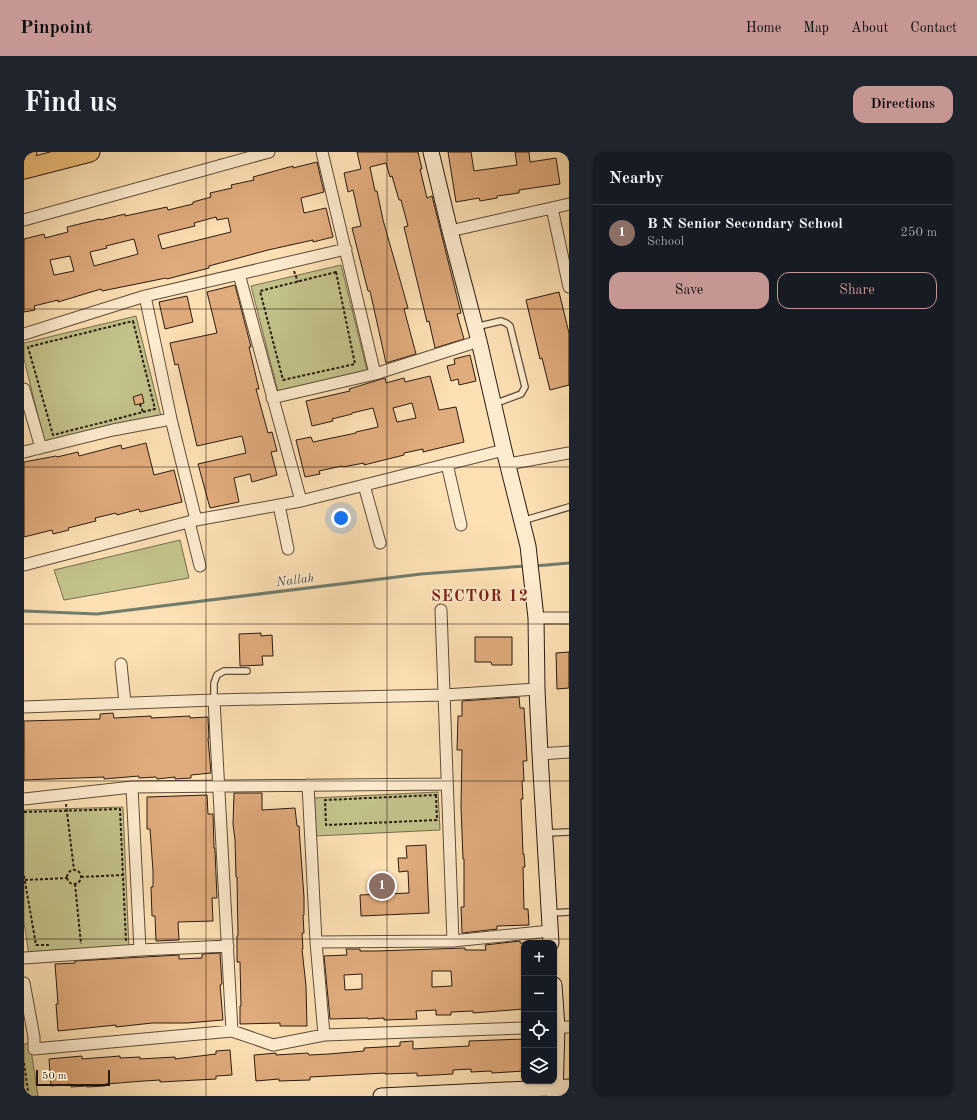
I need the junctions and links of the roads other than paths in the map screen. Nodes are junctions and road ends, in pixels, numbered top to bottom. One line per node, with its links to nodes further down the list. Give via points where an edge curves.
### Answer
1 (27, 152): 6 (highway)
2 (90, 152): 7 (highway)
3 (270, 152): 10 (street)
4 (322, 152): 12 (street)
5 (431, 152): 11 (street)
6 (24, 153)
7 (24, 169)
8 (569, 204): 9 (street)
9 (552, 208): 11 (street); 14 (street)
10 (24, 220)
11 (450, 231): 17 (street)
12 (346, 250): 13 (street); 18 (street)
13 (239, 274): 15 (street); 20 (street)
14 (569, 287)
15 (145, 296): 16 (street); 22 (street)
16 (24, 334)
17 (477, 334): 18 (street); 21 (street); 21 (lane, via 501,320 510,326 525,387 521,394)
18 (376, 374): 20 (street)
19 (24, 389): 23 (street)
20 (272, 398): 29 (street)
21 (493, 404): 26 (street)
22 (171, 419): 23 (street); 32 (street)
23 (41, 448): 24 (street)
24 (24, 452)
25 (569, 453): 26 (street)
26 (506, 457): 27 (street); 33 (street)
27 (447, 464): 28 (street); 34 (street)
28 (364, 485): 29 (street); 35 (street)
29 (300, 501): 30 (street)
30 (279, 505): 32 (street); 36 (street)
31 (569, 506): 33 (lane)
32 (192, 521): 37 (street); 38 (street)
33 (522, 521): 40 (street, via 528,546)
34 (461, 525)
35 (380, 543)
36 (288, 549)
37 (24, 565)
38 (200, 566)
39 (440, 610): 45 (street)
40 (536, 618): 41 (street); 44 (street)
41 (569, 618)
42 (121, 664): 47 (street)
43 (247, 671): 46 (lane, via 224,671 217,675 214,683)
44 (537, 689): 45 (street); 50 (street)
45 (444, 695): 46 (street); 51 (street)
46 (214, 700): 47 (street); 53 (street)
47 (125, 704): 48 (street)
48 (24, 707)
49 (569, 752): 50 (street)
50 (540, 754): 57 (street)
51 (447, 784): 52 (street); 61 (street)
52 (308, 785): 53 (street); 62 (street)
53 (218, 786): 54 (street); 63 (street)
54 (132, 787): 55 (street); 64 (street)
55 (24, 799)
56 (569, 832): 57 (lane)
57 (544, 833): 59 (street)
58 (569, 912): 59 (lane)
59 (549, 913): 60 (street)
60 (550, 937): 61 (street)
61 (453, 940): 62 (street)
62 (316, 942): 71 (street)
63 (228, 946): 64 (street); 70 (street)
64 (140, 950): 65 (street)
65 (24, 958)
66 (24, 982): 72 (street)
67 (557, 1006): 68 (street)
68 (560, 1027): 73 (street)
69 (521, 1028): 71 (street)
70 (232, 1031): 71 (street, via 273,1044); 72 (street, via 34,1049)
71 (324, 1034)
72 (29, 1038)
73 (559, 1090): 74 (street)
74 (381, 1096)

